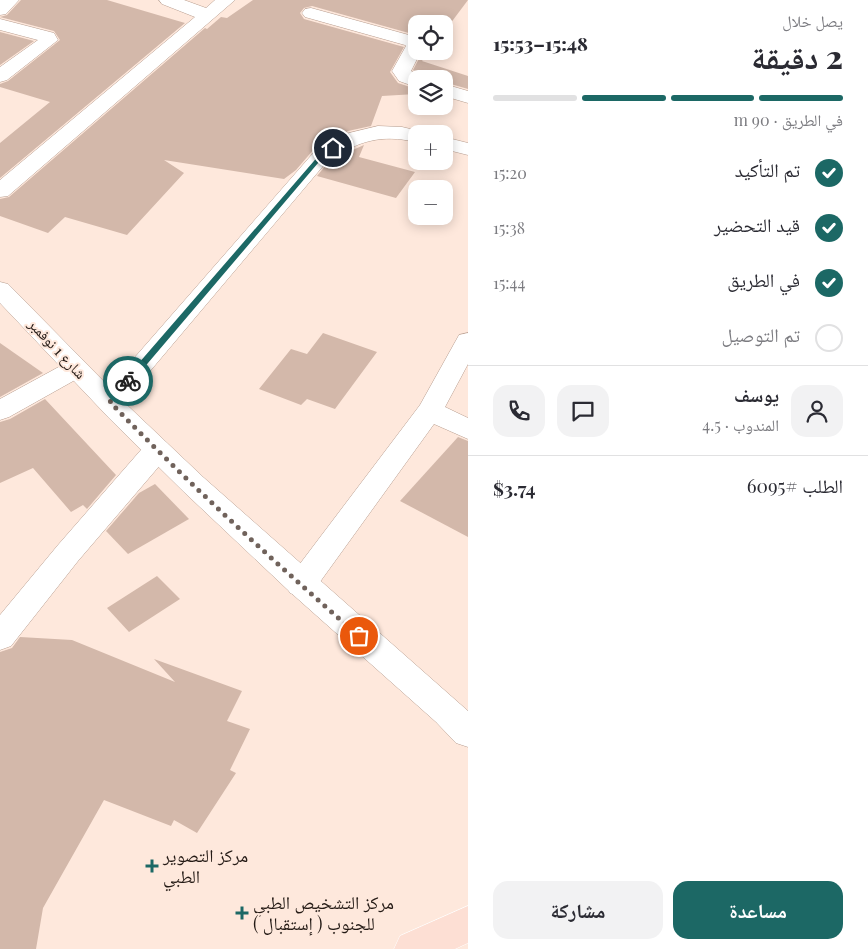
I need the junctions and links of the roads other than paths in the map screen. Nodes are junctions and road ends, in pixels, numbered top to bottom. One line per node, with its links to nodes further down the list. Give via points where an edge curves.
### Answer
1 (10, 0): 4 (street)
2 (168, 0): 6 (street)
3 (226, 0): 6 (street)
4 (0, 10)
5 (311, 13): 9 (street, via 411,40 415,46 401,71)
6 (207, 15): 15 (street)
7 (0, 24): 8 (street, via 48,37 49,40)
8 (0, 76)
9 (408, 78)
10 (453, 92): 11 (street)
11 (468, 96)
12 (408, 134): 19 (street, via 386,130 371,133 344,141 322,155)
13 (453, 145): 14 (street)
14 (468, 149)
15 (0, 191)
16 (0, 289): 18 (street, شارع 1 نوفمبر)
17 (468, 341): 20 (street)
18 (75, 369): 19 (street, شارع 1 نوفمبر); 21 (street)
19 (110, 402): 23 (street, شارع 1 نوفمبر)
20 (430, 410): 22 (street); 24 (street)
21 (0, 411)
22 (468, 430)
23 (157, 450): 24 (street, شارع 1 نوفمبر); 25 (street)
24 (301, 585): 26 (street, شارع 1 نوفمبر)
25 (0, 637)
26 (468, 733)
27 (468, 924): 28 (main road)
28 (413, 949)

